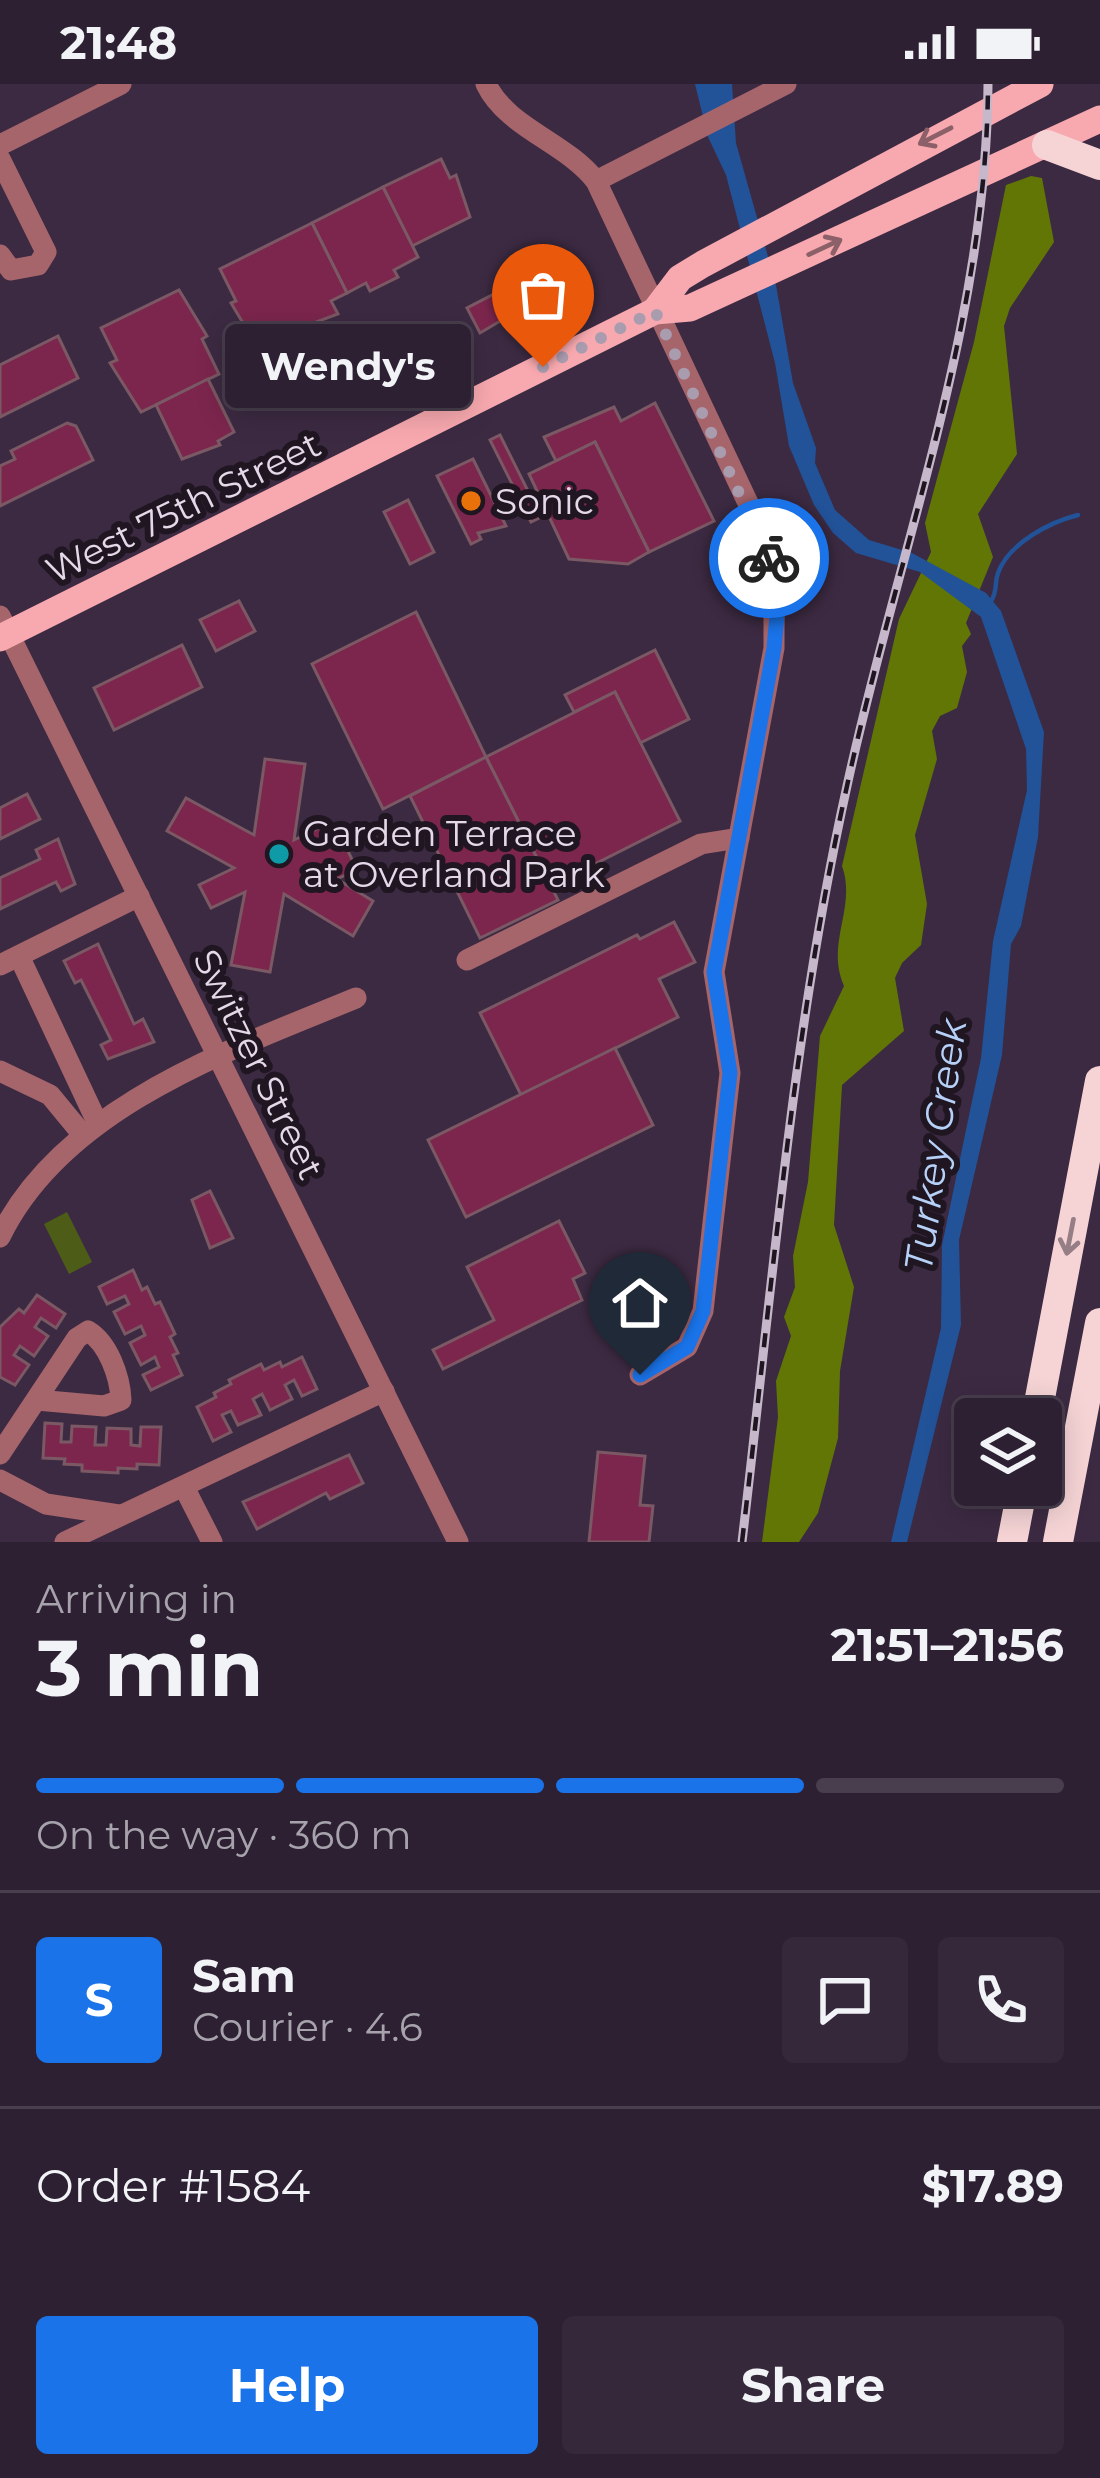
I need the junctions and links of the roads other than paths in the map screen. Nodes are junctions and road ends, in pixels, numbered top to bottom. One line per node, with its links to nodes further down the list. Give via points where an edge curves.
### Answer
1 (122, 84): 6 (street)
2 (487, 84): 10 (street, via 493,99 581,161)
3 (786, 84): 10 (street)
4 (1040, 84): 12 (main road, West 75th Street, one-way to 12, via 703,264 680,278)
5 (1100, 119): 7 (main road, West 75th Street)
6 (0, 145)
7 (1047, 145): 9 (highway); 12 (main road, West 75th Street, one-way to 7, via 691,308)
8 (0, 159): 11 (street, via 46,251 22,272)
9 (1100, 165)
10 (596, 181): 12 (street)
11 (0, 255)
12 (655, 311): 13 (main road, West 75th Street); 14 (street, via 757,522 775,584 774,648)
13 (3, 629): 15 (street, Switzer Street)
14 (739, 838): 16 (street, via 701,844); 25 (street, via 714,972 730,1073 700,1327 687,1347)
15 (139, 896): 17 (street); 19 (street, Switzer Street)
16 (467, 960)
17 (10, 961): 22 (street)
18 (356, 998): 19 (street)
19 (220, 1059): 22 (street); 26 (street, Switzer Street)
20 (0, 1071): 22 (street, via 50,1095)
21 (1100, 1081): 27 (highway, one-way to 27)
22 (90, 1129): 23 (street, via 34,1177)
23 (0, 1237)
24 (1100, 1323): 38 (highway)
25 (640, 1375)
26 (384, 1390): 31 (street); 36 (street, Switzer Street)
27 (1040, 1398)
28 (37, 1400): 29 (street)
29 (0, 1454)
30 (0, 1480): 33 (street, via 46,1504)
31 (184, 1487): 33 (street); 35 (street)
32 (1019, 1506): 37 (highway)
33 (122, 1515): 34 (street)
34 (65, 1542)
35 (212, 1542)
36 (458, 1542)
37 (1012, 1542)
38 (1058, 1542)

